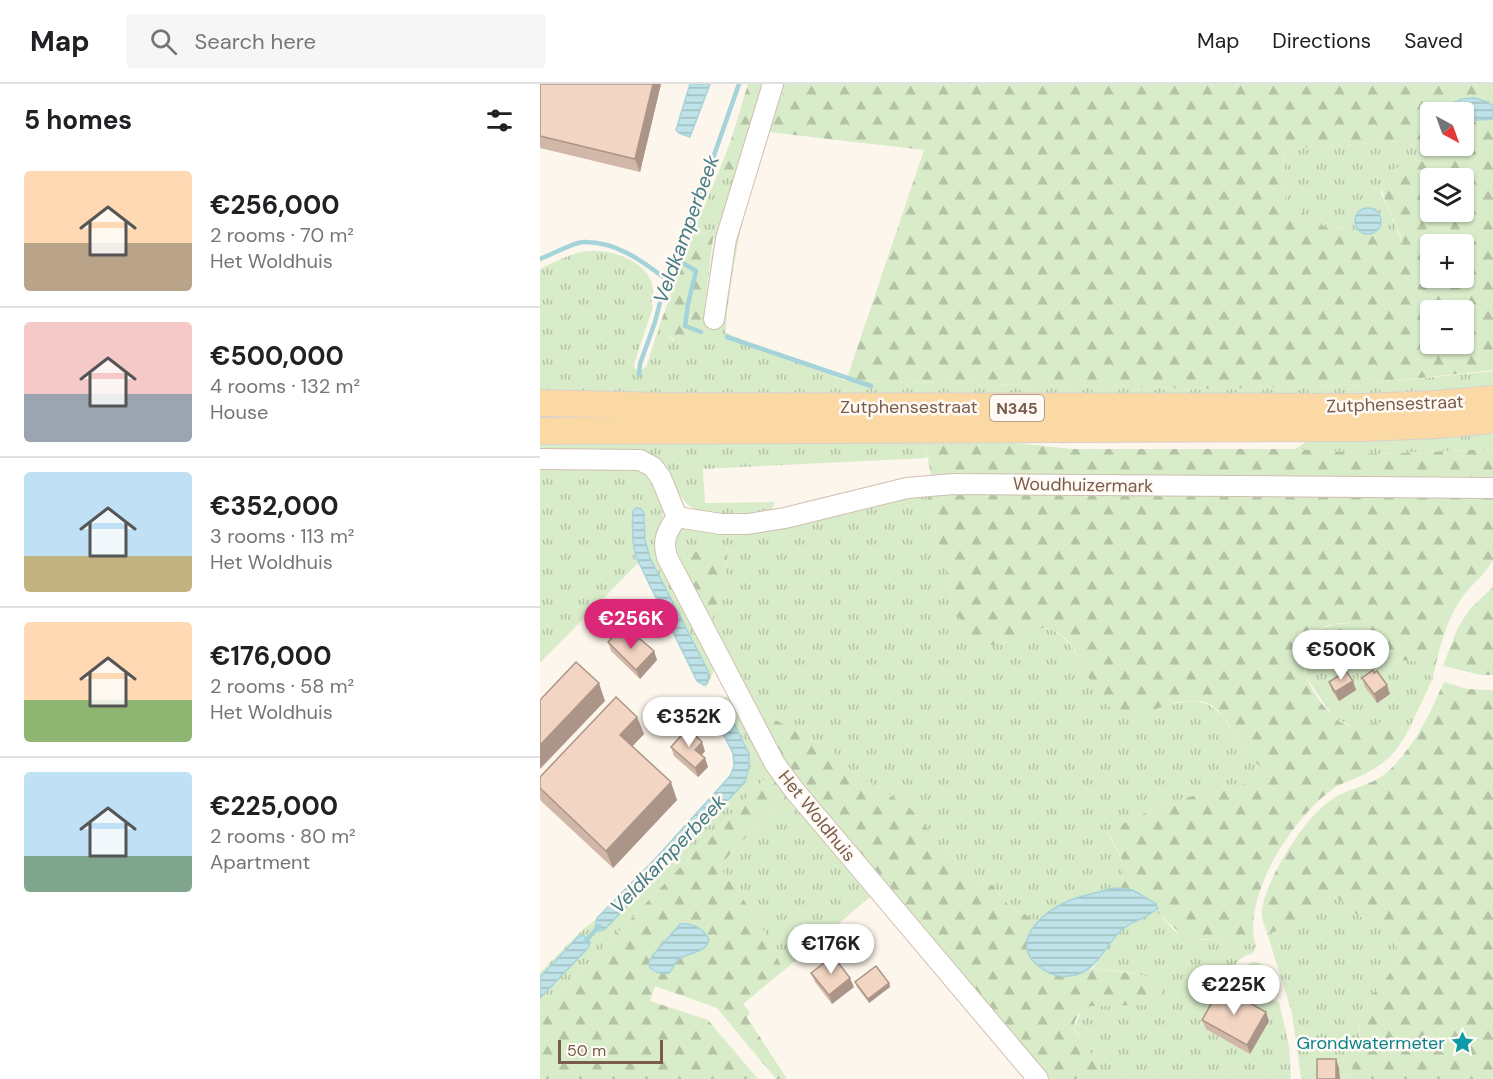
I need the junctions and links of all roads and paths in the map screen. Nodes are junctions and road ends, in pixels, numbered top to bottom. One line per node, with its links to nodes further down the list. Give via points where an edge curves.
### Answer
1 (773, 84): 2 (street, via 726,239)
2 (714, 319)
3 (1493, 399): 4 (main road, Zutphensestraat / N345, via 1360,407)
4 (540, 403)
5 (1493, 420): 6 (main road, Zutphensestraat / N345, via 1363,428)
6 (540, 432)
7 (540, 459): 9 (street, via 640,460 653,467 661,478)
8 (1493, 488): 9 (street, Woudhuizermark, via 953,484 907,488 748,524)
9 (677, 517): 10 (street, Het Woldhuis, via 664,540 668,561 775,764)
10 (1038, 1079)

